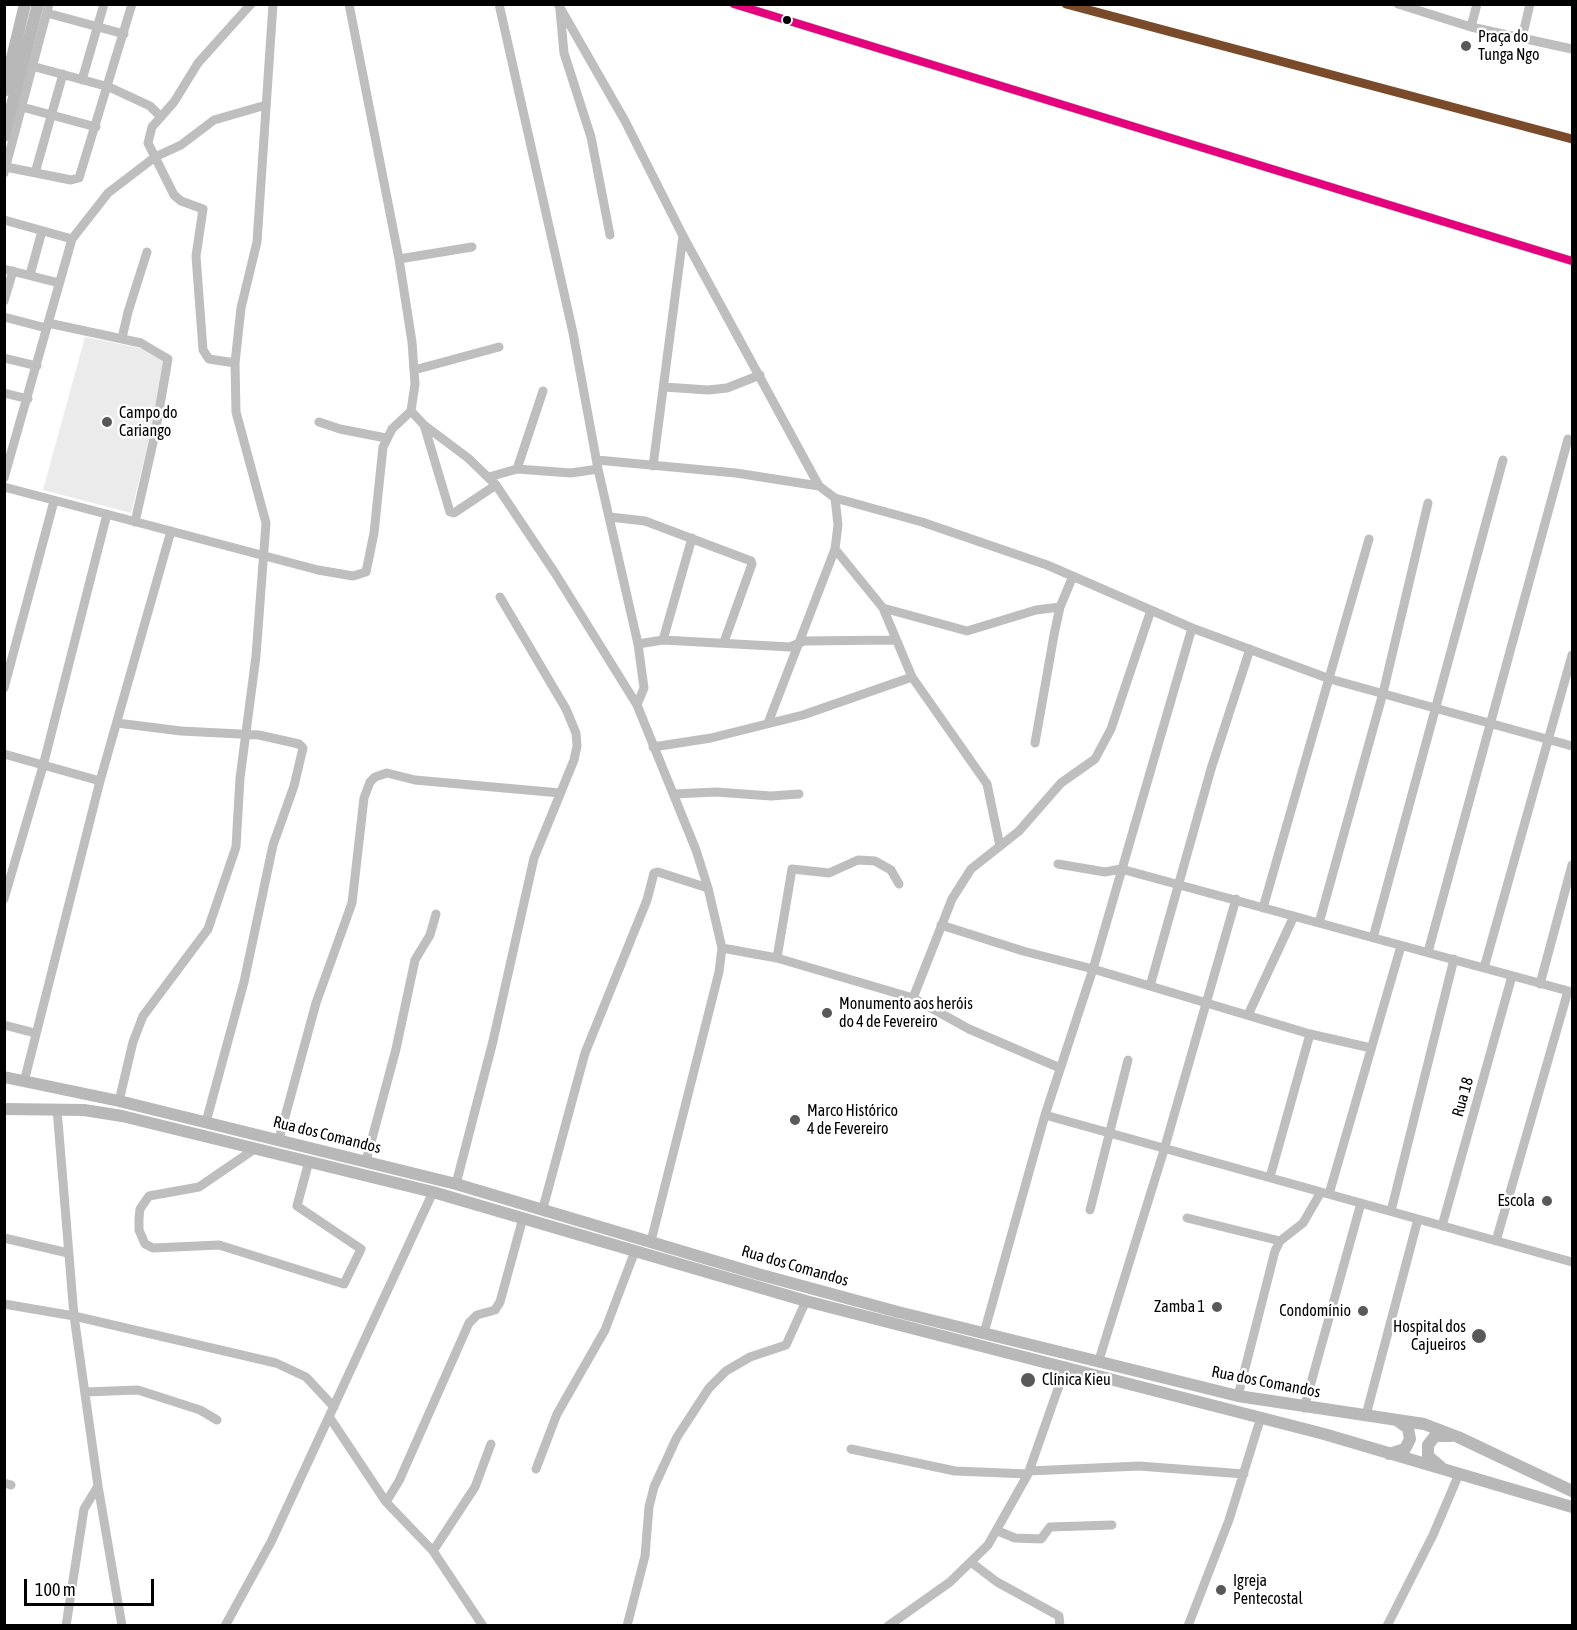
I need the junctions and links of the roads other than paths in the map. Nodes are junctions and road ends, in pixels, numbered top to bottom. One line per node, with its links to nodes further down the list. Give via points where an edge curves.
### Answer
1 (25, 4): 25 (main road)
2 (104, 4): 15 (street)
3 (132, 4): 17 (street)
4 (251, 4): 29 (street, via 198,63)
5 (273, 4): 26 (street)
6 (349, 4): 42 (street)
7 (499, 4): 69 (street, via 573,333)
8 (734, 4): 43 (street)
9 (1398, 4): 14 (street)
10 (1477, 4): 16 (street)
11 (1530, 4): 18 (street)
12 (559, 6): 37 (street, via 564,52 591,137); 38 (street, via 625,121)
13 (45, 7): 15 (street); 21 (main road)
14 (1421, 8): 16 (street)
15 (97, 27): 17 (street); 23 (street)
16 (1471, 27): 18 (street)
17 (124, 34): 24 (street)
18 (1522, 38): 20 (street)
19 (1572, 38): 20 (street)
20 (1571, 49)
21 (28, 65): 22 (street); 27 (street); 31 (main road)
22 (63, 74): 23 (street); 28 (street)
23 (82, 80): 24 (street)
24 (109, 87): 29 (street, via 150,106); 30 (street)
25 (4, 91)
26 (266, 105): 32 (street, via 214,120 181,145); 53 (street, via 257,242 241,308)
27 (22, 107): 28 (street); 33 (street)
28 (52, 114): 30 (street); 34 (street)
29 (161, 117): 32 (street, via 149,136 149,147)
30 (96, 127): 34 (street, via 79,178)
31 (4, 136)
32 (156, 157): 39 (street, via 108,193); 53 (street, via 174,195 203,209 196,256 204,355)
33 (5, 170): 34 (street)
34 (35, 173)
35 (4, 220): 36 (street)
36 (42, 231): 39 (street); 45 (street)
37 (610, 235)
38 (683, 236): 56 (street); 57 (street)
39 (72, 238): 46 (street)
40 (472, 247): 42 (street)
41 (147, 252): 50 (street)
42 (399, 259): 55 (street)
43 (1572, 261)
44 (9, 270): 45 (street); 47 (street)
45 (30, 275): 46 (street)
46 (59, 282): 49 (street)
47 (4, 301)
48 (4, 317): 49 (street)
49 (47, 325): 50 (street); 54 (street)
50 (122, 338): 82 (street, via 150,347 168,359 169,365)
51 (499, 347): 55 (street)
52 (4, 358): 54 (street)
53 (235, 363): 87 (street, via 236,412 265,520)
54 (37, 366): 60 (street)
55 (414, 370): 61 (street, via 415,399)
56 (760, 375): 57 (street, via 727,388); 75 (street)
57 (664, 387): 70 (street)
58 (543, 391): 71 (street)
59 (4, 393): 60 (street)
60 (28, 399): 67 (street)
61 (411, 411): 63 (street); 65 (street)
62 (319, 422): 65 (street)
63 (424, 425): 72 (street); 74 (street, via 450,513)
64 (4, 437): 67 (street)
65 (386, 438): 87 (street, via 365,573 336,574)
66 (1568, 439): 109 (street)
67 (16, 440): 73 (street)
68 (1503, 460): 106 (street)
69 (598, 464): 70 (street); 71 (street, via 571,472); 81 (street)
70 (653, 466): 75 (street)
71 (517, 469): 72 (street)
72 (489, 477): 74 (street)
73 (4, 478)
74 (496, 485): 105 (street)
75 (819, 486): 77 (street)
76 (4, 487): 78 (street)
77 (835, 498): 86 (street); 88 (street, via 922,522)
78 (54, 501): 80 (street); 103 (street)
79 (1428, 502): 104 (street)
80 (107, 514): 82 (street); 116 (street)
81 (610, 517): 84 (street, via 639,519); 97 (street)
82 (135, 522): 83 (street)
83 (171, 531): 87 (street); 107 (street)
84 (692, 538): 94 (street); 96 (street, via 752,563)
85 (1369, 539): 102 (street)
86 (835, 549): 91 (street); 98 (street)
87 (263, 556): 110 (street, via 256,656)
88 (1073, 576): 90 (street); 92 (street)
89 (500, 597): 118 (street, via 576,733 574,760)
90 (1060, 607): 91 (street, via 1036,610 967,631); 112 (street)
91 (883, 608): 95 (street)
92 (1151, 610): 93 (street); 121 (street, via 1111,729 1095,759 1061,783 1035,815)
93 (1192, 628): 99 (street); 124 (street)
94 (663, 640): 96 (street); 97 (street)
95 (895, 640): 98 (street, via 804,641); 101 (street)
96 (724, 642): 98 (street)
97 (638, 644): 105 (street, via 644,687)
98 (797, 645): 108 (street)
99 (1250, 649): 102 (street); 126 (street)
100 (1572, 655): 111 (street)
101 (912, 677): 108 (street, via 803,715); 121 (street, via 987,784)
102 (1330, 679): 104 (street); 130 (street)
103 (4, 688)
104 (1383, 693): 106 (street); 133 (street)
105 (637, 705): 114 (street)
106 (1436, 709): 109 (street); 135 (street)
107 (117, 723): 110 (street); 117 (street)
108 (768, 723): 114 (street, via 711,738)
109 (1491, 724): 111 (street); 138 (street)
110 (245, 733): 158 (street, via 236,847 212,921 143,1016); 162 (street, via 298,744 304,752 273,845 244,982)
111 (1548, 739): 113 (street); 141 (street)
112 (1035, 743)
113 (1572, 746)
114 (653, 747): 119 (street)
115 (4, 754): 116 (street)
116 (43, 766): 117 (street); 128 (street)
117 (100, 781): 151 (street)
118 (560, 793): 164 (street, via 415,780 387,773 370,782 364,798 352,903 319,994); 170 (street, via 534,858)
119 (674, 794): 120 (street); 127 (street)
120 (799, 794)
121 (1000, 846): 134 (street, via 971,869)
122 (1058, 864): 124 (street, via 1105,872)
123 (1572, 865): 144 (street)
124 (1121, 868): 126 (street); 142 (street)
125 (899, 884): 139 (street, via 891,870 875,861 858,860 829,873 792,869)
126 (1178, 885): 129 (street); 145 (street)
127 (708, 888): 137 (street); 174 (street, via 658,872 653,876 647,900 585,1053)
128 (4, 899)
129 (1236, 899): 130 (street); 148 (street)
130 (1263, 908): 132 (street)
131 (436, 915): 168 (street, via 430,935 415,960)
132 (1294, 916): 133 (street); 149 (street)
133 (1319, 923): 135 (street)
134 (941, 925): 142 (street); 147 (street)
135 (1373, 938): 136 (street)
136 (1401, 946): 138 (street); 153 (street)
137 (722, 948): 139 (street); 182 (street)
138 (1428, 952): 140 (street)
139 (777, 958): 147 (street)
140 (1454, 960): 141 (street); 176 (street)
141 (1484, 968): 143 (street)
142 (1093, 969): 145 (street); 155 (street)
143 (1512, 976): 144 (street); 180 (street, Rua 18)
144 (1540, 984): 146 (street)
145 (1150, 986): 148 (street)
146 (1570, 992): 184 (street)
147 (913, 998): 155 (street, via 969,1029)
148 (1207, 1004): 149 (street); 166 (street)
149 (1248, 1015): 152 (street)
150 (4, 1025): 151 (street)
151 (35, 1033): 157 (street)
152 (1310, 1034): 153 (street); 169 (street)
153 (1371, 1048): 172 (street)
154 (1128, 1060): 163 (street)
155 (1060, 1068): 161 (street)
156 (4, 1077): 157 (main road, Rua dos Comandos)
157 (24, 1082): 158 (main road, Rua dos Comandos)
158 (119, 1101): 162 (main road, Rua dos Comandos)
159 (57, 1108): 160 (main road, Rua dos Comandos); 165 (main road, Rua dos Comandos, via 122,1116); 186 (street)
160 (4, 1109)
161 (1045, 1114): 163 (street); 191 (street)
162 (206, 1122): 164 (main road, Rua dos Comandos)
163 (1110, 1132): 166 (street); 175 (street)
164 (279, 1139): 168 (main road, Rua dos Comandos)
165 (256, 1148): 167 (main road, Rua dos Comandos); 167 (street, via 199,1187 149,1196 139,1218 145,1244 153,1248 219,1245 344,1284 361,1248 297,1206)
166 (1164, 1150): 169 (street); 192 (street)
167 (309, 1161): 171 (main road, Rua dos Comandos)
168 (366, 1161): 170 (main road, Rua dos Comandos)
169 (1270, 1177): 172 (street)
170 (456, 1184): 174 (main road, Rua dos Comandos)
171 (433, 1192): 177 (main road, Rua dos Comandos); 196 (street)
172 (1325, 1193): 173 (street); 183 (street, via 1303,1223)
173 (1361, 1203): 176 (street); 197 (street)
174 (543, 1209): 182 (main road, Rua dos Comandos)
175 (1090, 1210)
176 (1391, 1211): 179 (street)
177 (523, 1218): 185 (main road, Rua dos Comandos); 214 (street, via 500,1302 495,1310 477,1315 469,1323)
178 (1187, 1218): 183 (street)
179 (1418, 1219): 180 (street); 198 (street)
180 (1442, 1226): 184 (street)
181 (4, 1239): 186 (street)
182 (651, 1241): 191 (main road, Rua dos Comandos)
183 (1280, 1241): 195 (street)
184 (1496, 1241): 187 (street)
185 (635, 1251): 188 (main road, Rua dos Comandos); 207 (street, via 604,1330 560,1408)
186 (68, 1253): 190 (street)
187 (1572, 1262)
188 (806, 1301): 193 (main road, Rua dos Comandos); 220 (street, via 786,1345 750,1356 726,1371 709,1388 677,1437 654,1486 645,1556)
189 (4, 1304): 190 (street)
190 (74, 1316): 194 (street); 196 (street, via 295,1369)
191 (984, 1333): 192 (main road, Rua dos Comandos)
192 (1099, 1360): 195 (main road, Rua dos Comandos)
193 (1066, 1366): 199 (main road, Rua dos Comandos); 209 (street)
194 (85, 1392): 202 (street, via 148,1392); 212 (street)
195 (1238, 1396): 197 (main road, Rua dos Comandos)
196 (334, 1407): 200 (street)
197 (1304, 1408): 198 (main road, Rua dos Comandos)
198 (1366, 1415): 201 (main road, Rua dos Comandos)
199 (1261, 1417): 206 (main road, Rua dos Comandos); 210 (street)
200 (330, 1418): 214 (street); 223 (street, via 271,1542)
201 (1394, 1419): 203 (main road, Rua dos Comandos, via 1424,1424); 206 (main road, via 1407,1428 1410,1438 1405,1449)
202 (217, 1420)
203 (1458, 1437): 208 (main road, via 1435,1436 1428,1444 1428,1456); 213 (main road, Rua dos Comandos)
204 (491, 1444): 218 (street, via 475,1487)
205 (851, 1449): 209 (street, via 956,1471)
206 (1388, 1454): 208 (main road, Rua dos Comandos)
207 (536, 1469)
208 (1446, 1470): 211 (main road, Rua dos Comandos)
209 (1028, 1472): 210 (street, via 1139,1466); 217 (street)
210 (1244, 1474): 227 (street)
211 (1459, 1474): 215 (main road, Rua dos Comandos); 228 (street)
212 (98, 1486): 221 (street, via 84,1509); 222 (street)
213 (1572, 1491)
214 (386, 1502): 218 (street)
215 (1572, 1507)
216 (1112, 1525): 217 (street, via 1050,1527 1041,1539 1016,1538)
217 (998, 1531): 219 (street)
218 (434, 1551): 224 (street)
219 (972, 1563): 225 (street); 226 (street, via 997,1582 1059,1616)
220 (630, 1624)
221 (66, 1626)
222 (122, 1626)
223 (225, 1626)
224 (483, 1626)
225 (888, 1626)
226 (1060, 1626)
227 (1188, 1626)
228 (1387, 1626)

